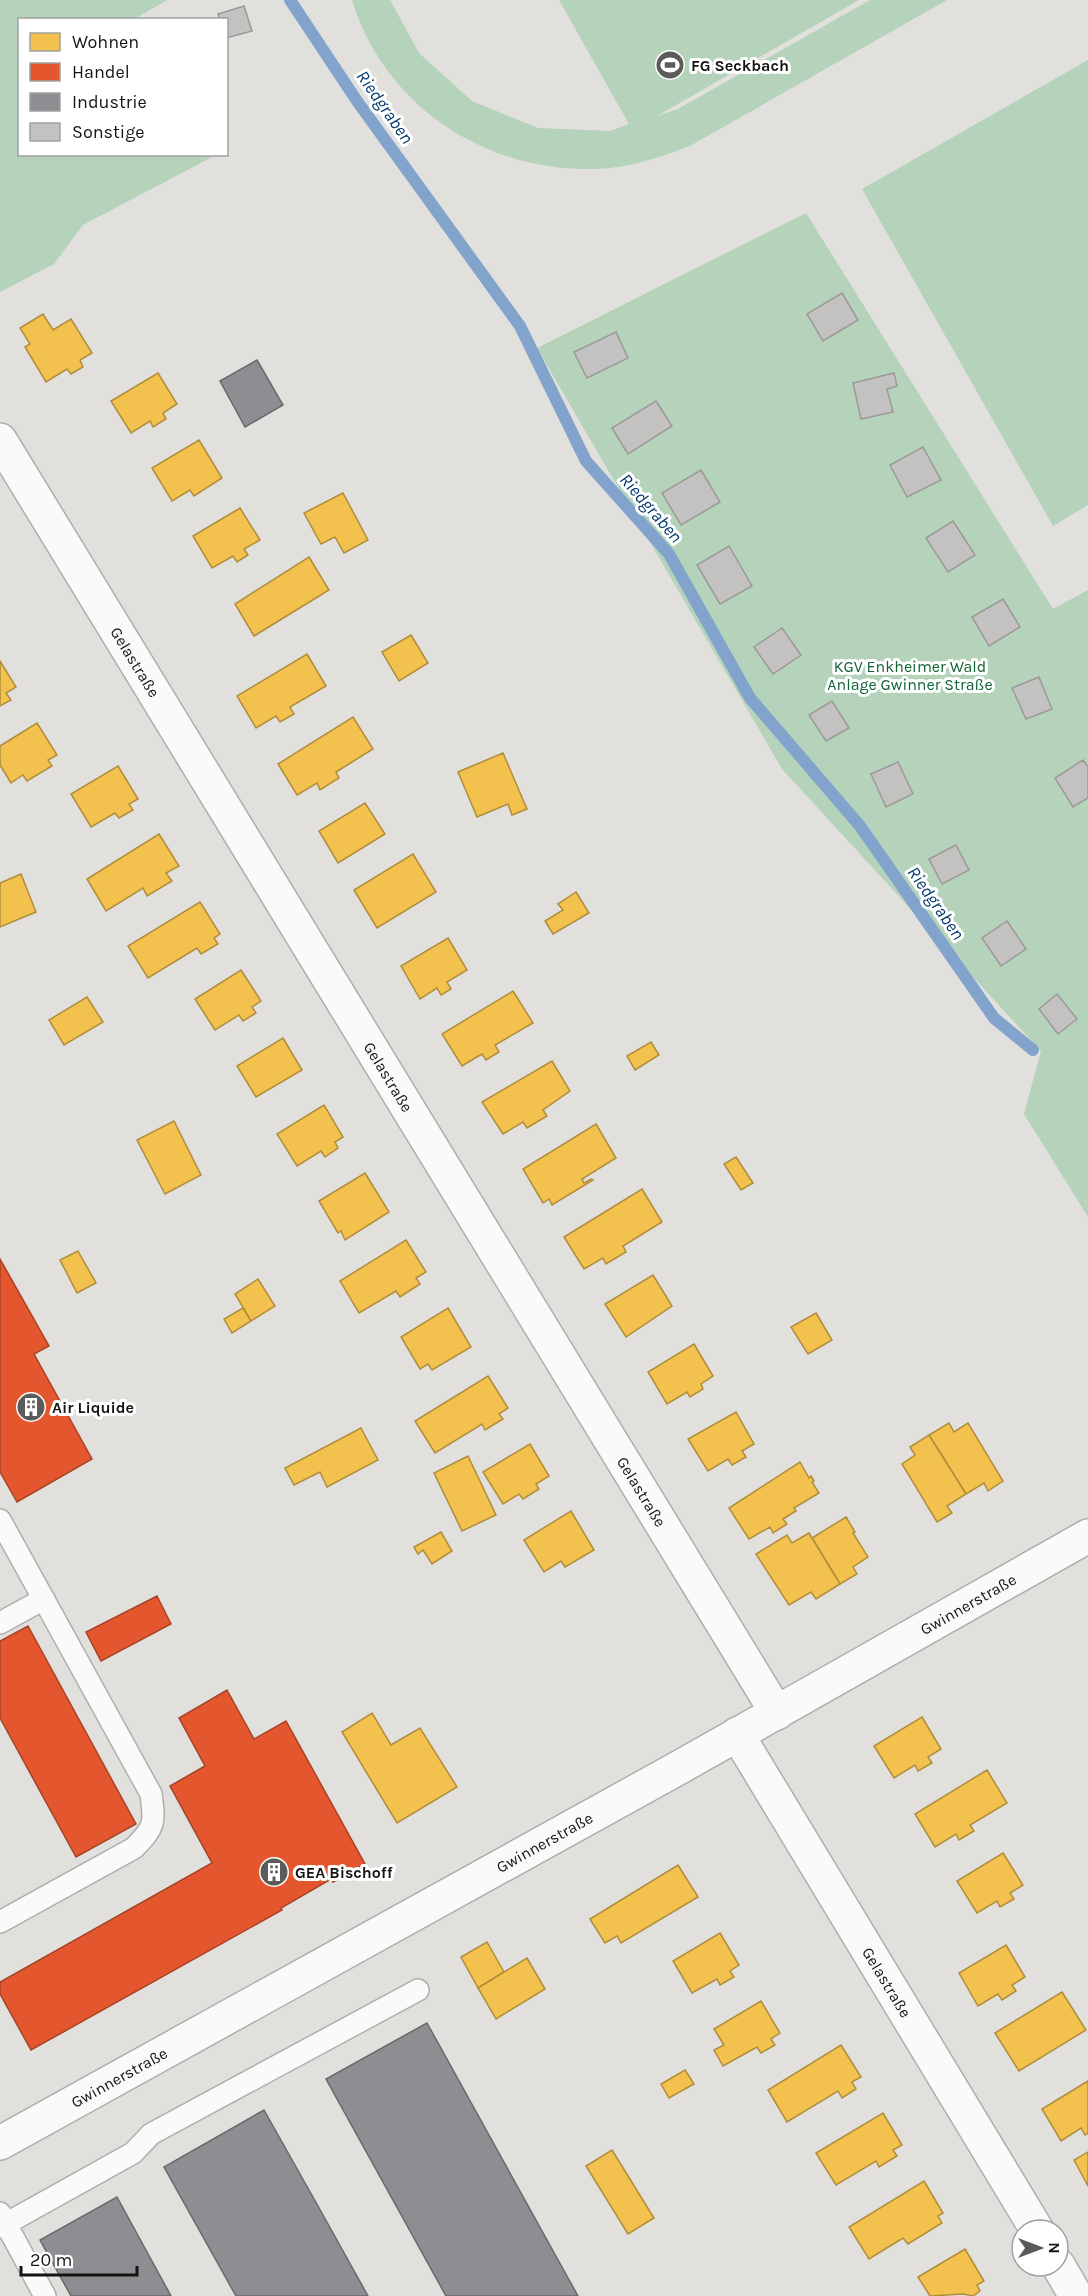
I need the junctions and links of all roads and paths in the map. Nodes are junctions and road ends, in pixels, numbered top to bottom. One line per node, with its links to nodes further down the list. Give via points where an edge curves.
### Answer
1 (0, 440): 6 (street, Gelastraße)
2 (0, 1520): 4 (lane)
3 (1088, 1536): 6 (street, Gwinnerstraße)
4 (44, 1599): 5 (lane); 8 (lane, via 151,1794 154,1818 149,1834 134,1848)
5 (0, 1623)
6 (777, 1713): 7 (street, Gwinnerstraße)
7 (737, 1734): 10 (street, Gwinnerstraße); 11 (street, Gelastraße)
8 (0, 1922)
9 (418, 1990): 12 (lane, via 150,2134 133,2153)
10 (0, 2143)
11 (1030, 2218)
12 (2, 2221): 14 (lane)
13 (1066, 2278): 15 (street)
14 (45, 2296)
15 (1076, 2296)

